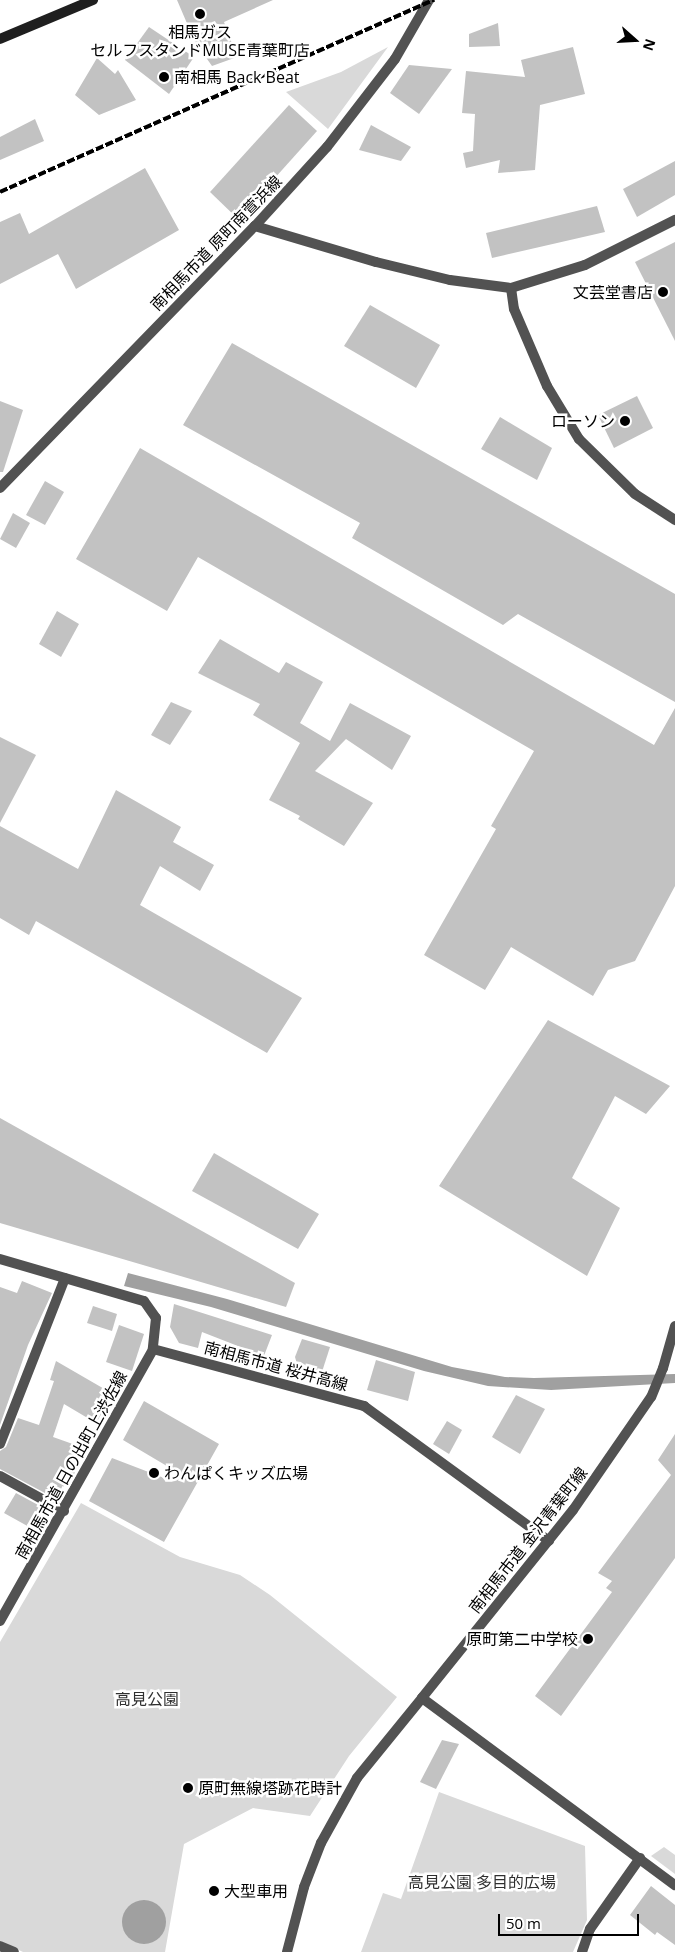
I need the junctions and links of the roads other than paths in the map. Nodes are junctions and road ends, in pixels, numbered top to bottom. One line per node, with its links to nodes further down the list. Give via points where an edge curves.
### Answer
1 (93, 0): 3 (main road)
2 (429, 0): 6 (street, 南相馬市道 原町南萱浜線, via 411,36 355,112)
3 (78, 3): 4 (main road)
4 (0, 39)
5 (675, 220): 7 (street, via 585,264)
6 (255, 226): 7 (street, via 450,280); 8 (street, 南相馬市道 原町南萱浜線)
7 (511, 288): 9 (street, via 514,309 546,386 579,439 635,494)
8 (0, 488)
9 (675, 520)
10 (0, 1259): 11 (street)
11 (64, 1278): 13 (street, via 144,1301 156,1318); 14 (street)
12 (675, 1326): 17 (street, 南相馬市道 金沢青葉町線, via 655,1389)
13 (153, 1349): 16 (street, 南相馬市道 日の出町上渋佐線); 17 (street, 南相馬市道 桜井高線, via 364,1406)
14 (0, 1444)
15 (0, 1476): 16 (street)
16 (64, 1511): 18 (street, 南相馬市道 日の出町上渋佐線)
17 (549, 1542): 19 (street, 南相馬市道 金沢青葉町線)
18 (0, 1621)
19 (422, 1698): 20 (street); 24 (street, 南相馬市道 金沢青葉町線, via 357,1778 321,1843 304,1887)
20 (640, 1858): 21 (street); 25 (street, via 590,1929)
21 (675, 1885)
22 (0, 1946): 23 (street)
23 (14, 1952)
24 (286, 1952)
25 (582, 1952)

